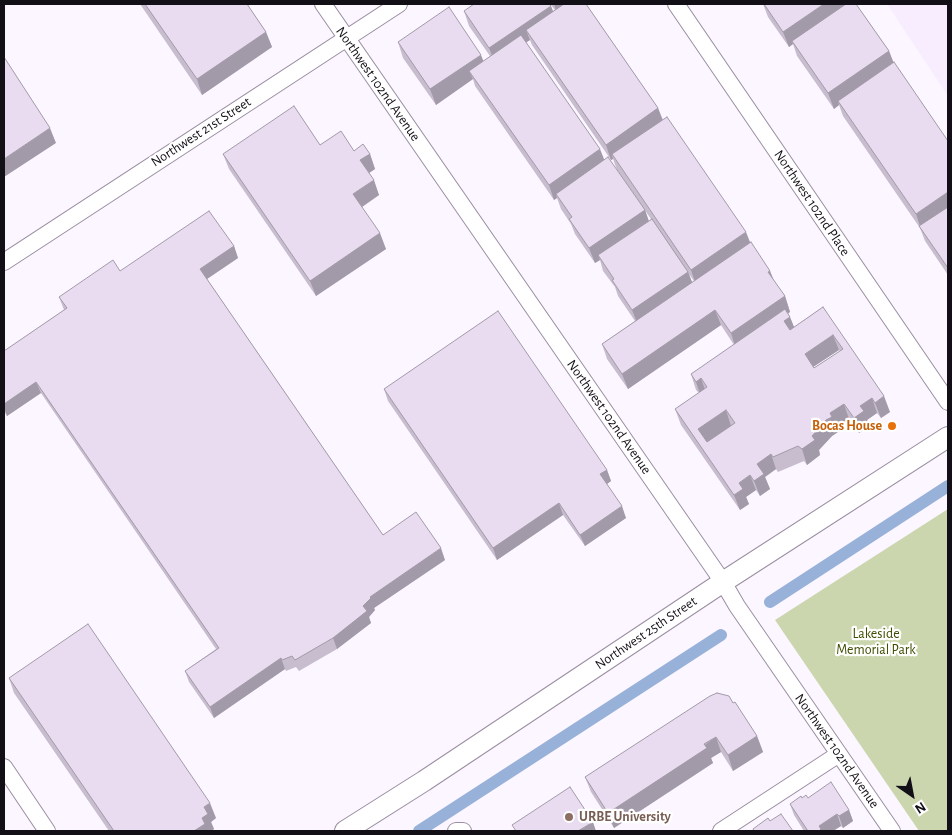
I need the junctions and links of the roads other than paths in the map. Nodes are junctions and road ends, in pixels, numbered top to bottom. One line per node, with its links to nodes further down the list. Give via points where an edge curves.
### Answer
1 (323, 4): 4 (street, Northwest 102nd Avenue)
2 (399, 4): 4 (street, Northwest 21st Street)
3 (676, 4): 6 (street, Northwest 102nd Place)
4 (347, 38): 5 (street, Northwest 21st Street); 8 (street, Northwest 102nd Avenue)
5 (4, 262)
6 (948, 402)
7 (948, 438): 8 (main road, Northwest 25th Street)
8 (722, 582): 9 (street, Northwest 102nd Avenue); 12 (main road, Northwest 25th Street)
9 (839, 754): 15 (street); 16 (street, Northwest 102nd Avenue)
10 (4, 767): 11 (street)
11 (47, 831)
12 (345, 831)
13 (456, 831): 14 (street)
14 (462, 831)
15 (721, 831)
16 (892, 831)

